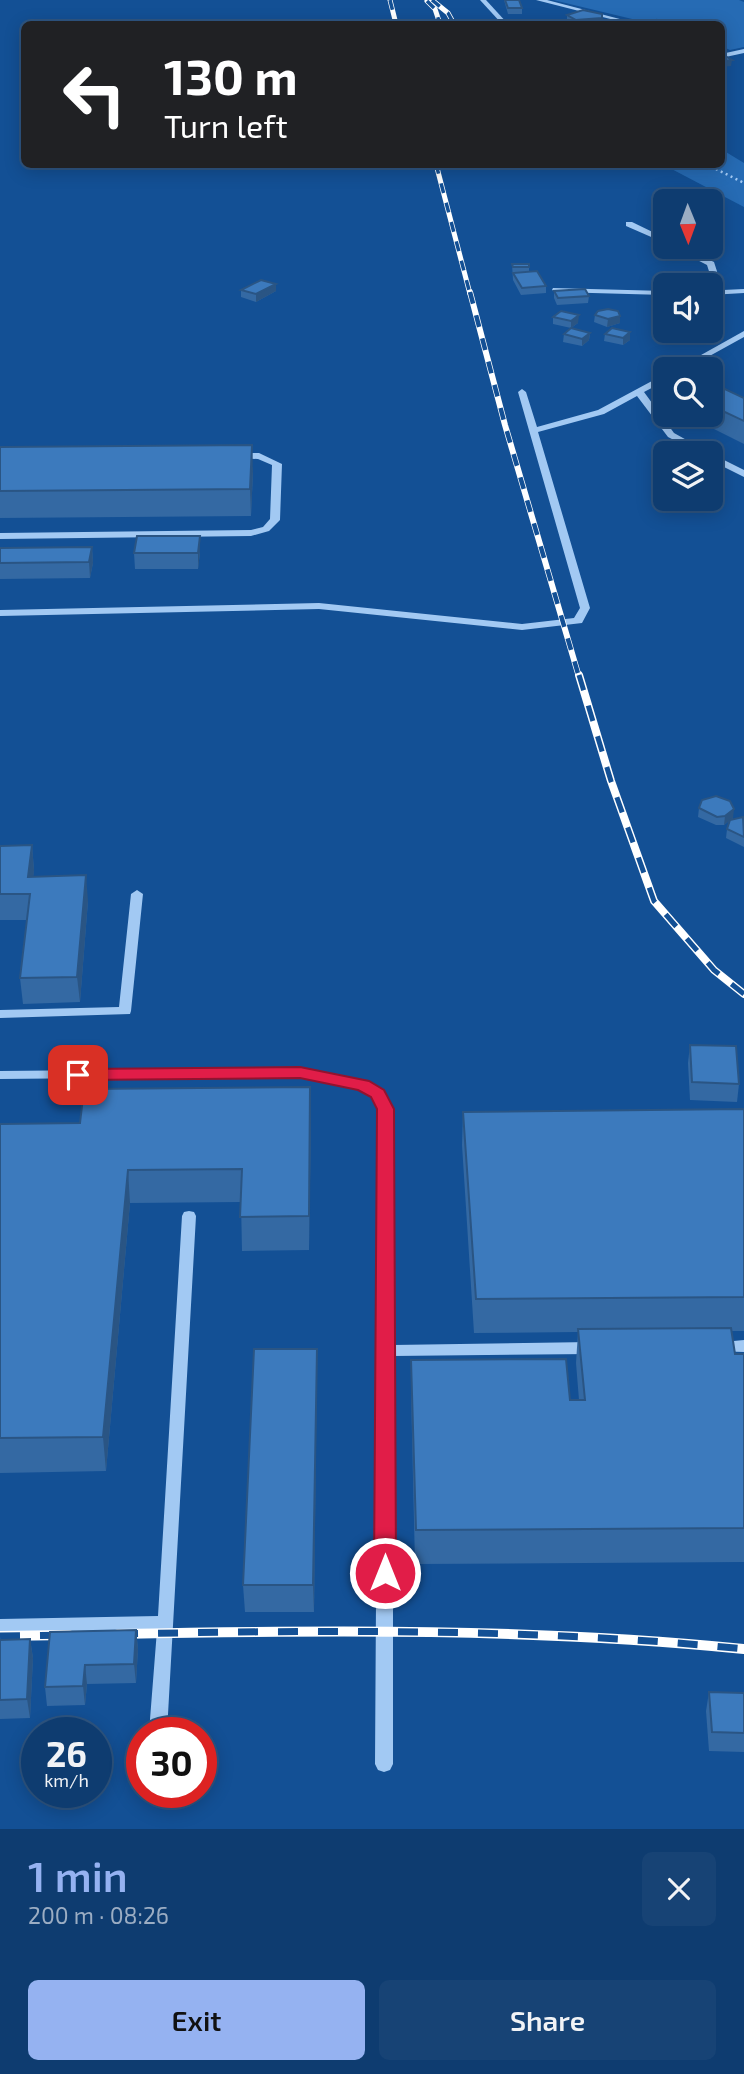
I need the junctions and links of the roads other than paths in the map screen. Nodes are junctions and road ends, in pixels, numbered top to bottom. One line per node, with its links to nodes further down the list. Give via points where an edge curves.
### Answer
1 (484, 0): 3 (street)
2 (539, 0): 4 (street)
3 (502, 21)
4 (624, 21)
5 (744, 51): 6 (street)
6 (725, 55)
7 (629, 224): 8 (street)
8 (653, 236)
9 (701, 259): 10 (street, via 711,264)
10 (712, 273)
11 (556, 290): 14 (street)
12 (744, 291): 13 (street)
13 (723, 292)
14 (653, 293)
15 (744, 334): 16 (street)
16 (702, 357)
17 (653, 384): 19 (street)
18 (522, 392): 20 (street)
19 (639, 392): 20 (street, via 601,412); 21 (street, via 671,435)
20 (533, 431): 26 (street, via 584,608 578,621 522,627 319,606)
21 (683, 441)
22 (219, 457): 25 (street, via 259,456 277,464 275,520 266,529 251,533)
23 (723, 463): 24 (street)
24 (744, 474)
25 (0, 536)
26 (0, 613)
27 (137, 894): 28 (street, via 125,1011)
28 (0, 1014)
29 (0, 1075): 34 (street, via 300,1072 363,1085 378,1094 386,1109)
30 (189, 1216): 35 (lane)
31 (744, 1346): 32 (street)
32 (703, 1347)
33 (606, 1348): 34 (street)
34 (385, 1351): 38 (street)
35 (166, 1623): 36 (lane); 37 (street)
36 (0, 1626)
37 (159, 1717)
38 (384, 1764)

